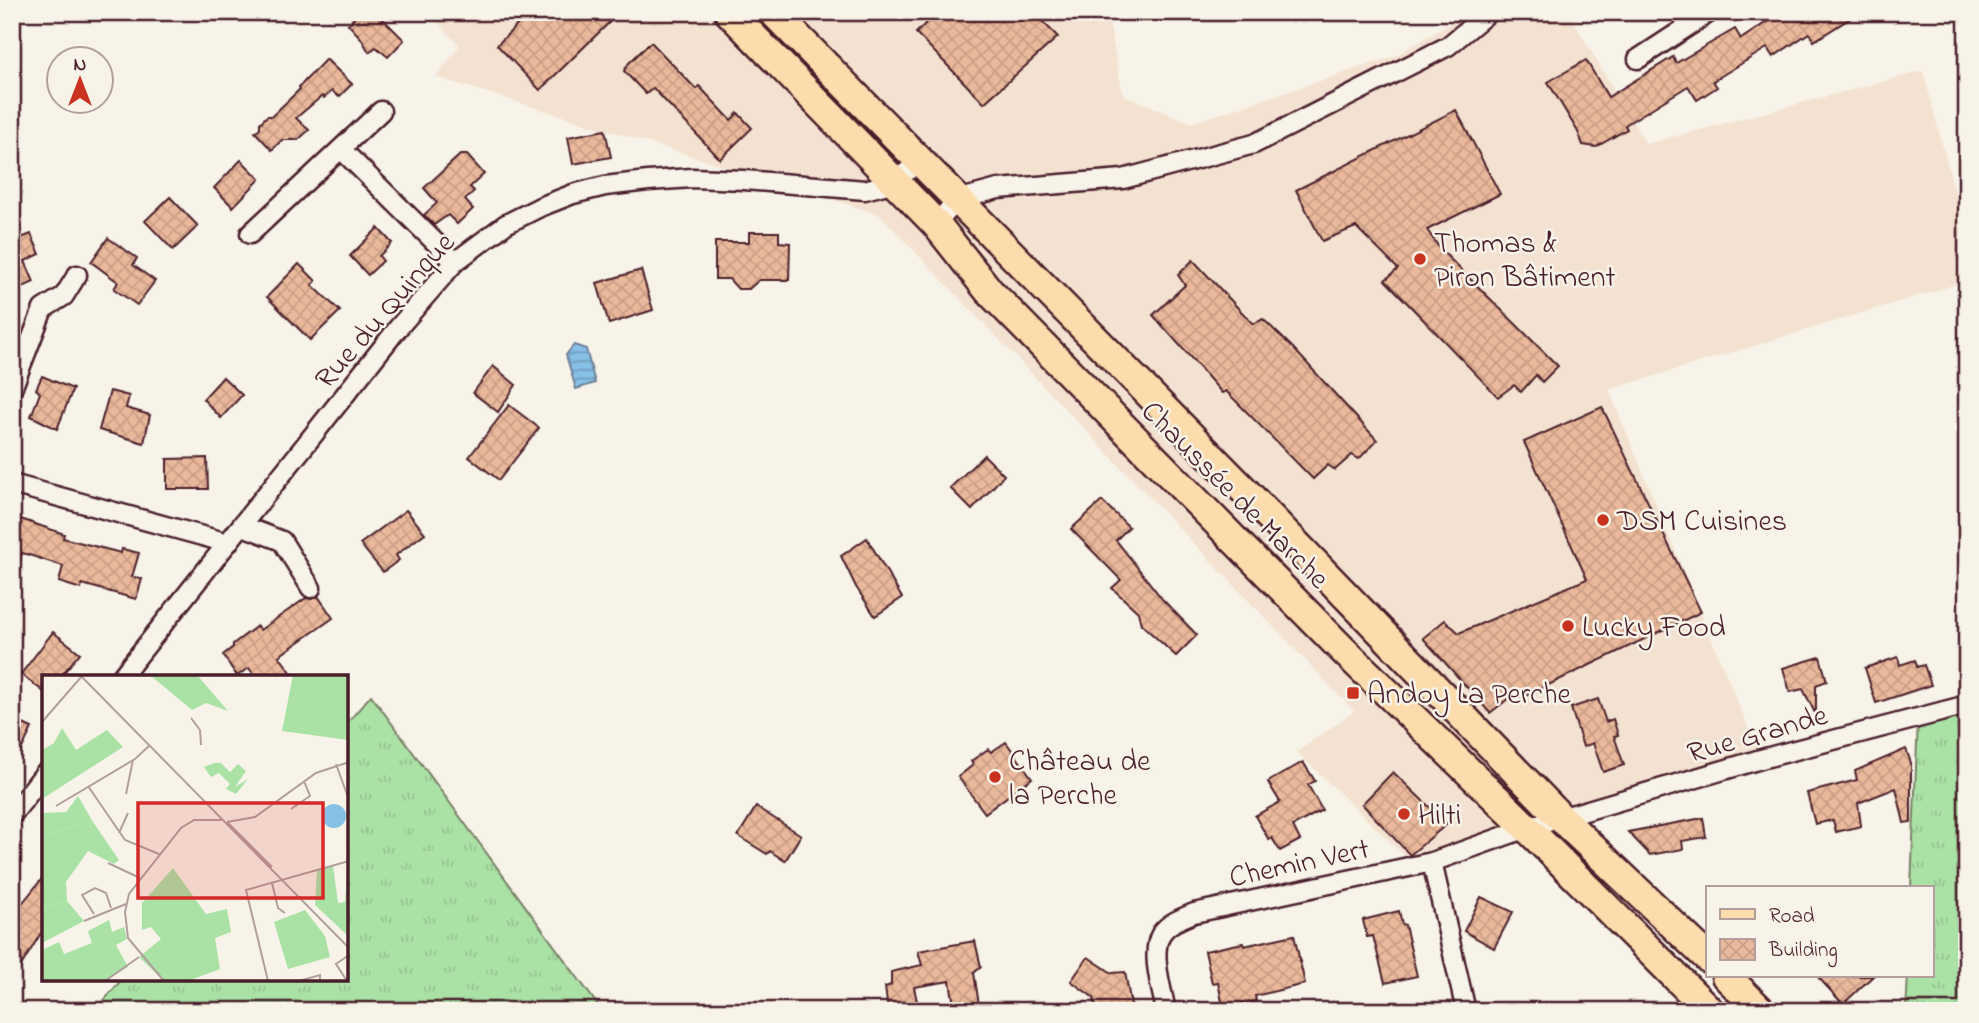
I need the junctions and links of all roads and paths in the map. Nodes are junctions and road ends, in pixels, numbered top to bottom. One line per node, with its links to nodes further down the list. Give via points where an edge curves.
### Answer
1 (729, 12): 9 (main road, Chaussée de Marche)
2 (773, 12): 8 (main road, Chaussée de Marche)
3 (1489, 12): 10 (street, via 1448,46 1254,144 1124,180 998,189)
4 (1710, 12): 5 (street)
5 (1639, 59)
6 (381, 111): 7 (street)
7 (342, 149): 12 (street); 13 (street)
8 (919, 161): 9 (street, Rue du Quinque); 10 (main road, Chaussée de Marche)
9 (895, 182): 11 (main road, Chaussée de Marche); 13 (street, Rue du Quinque, via 864,190 692,178 605,186 573,194 506,224)
10 (957, 200): 11 (street); 24 (main road, Chaussée de Marche)
11 (936, 225): 25 (main road, Chaussée de Marche, via 989,291 1343,650)
12 (250, 234)
13 (455, 262): 17 (street, Rue du Quinque)
14 (77, 275): 15 (street, via 64,296 43,309)
15 (12, 389)
16 (12, 484): 18 (street)
17 (243, 526): 18 (street, Rue du Quinque); 19 (street, via 282,541)
18 (228, 543): 20 (street, Rue du Quinque)
19 (311, 588)
20 (123, 675)
21 (1967, 705): 24 (street, Rue Grande, via 1762,759)
22 (42, 776): 23 (street)
23 (14, 809)
24 (1562, 819): 25 (street, Rue Grande); 27 (main road, Chaussée de Marche)
25 (1527, 828): 26 (street, Chemin Vert); 31 (main road, Chaussée de Marche)
26 (1432, 862): 29 (street, Chemin Vert, via 1194,913 1174,922 1161,935 1156,960); 30 (street)
27 (1706, 956)
28 (1728, 978): 32 (main road)
29 (1166, 1011)
30 (1466, 1011)
31 (1710, 1011)
32 (1761, 1011)

